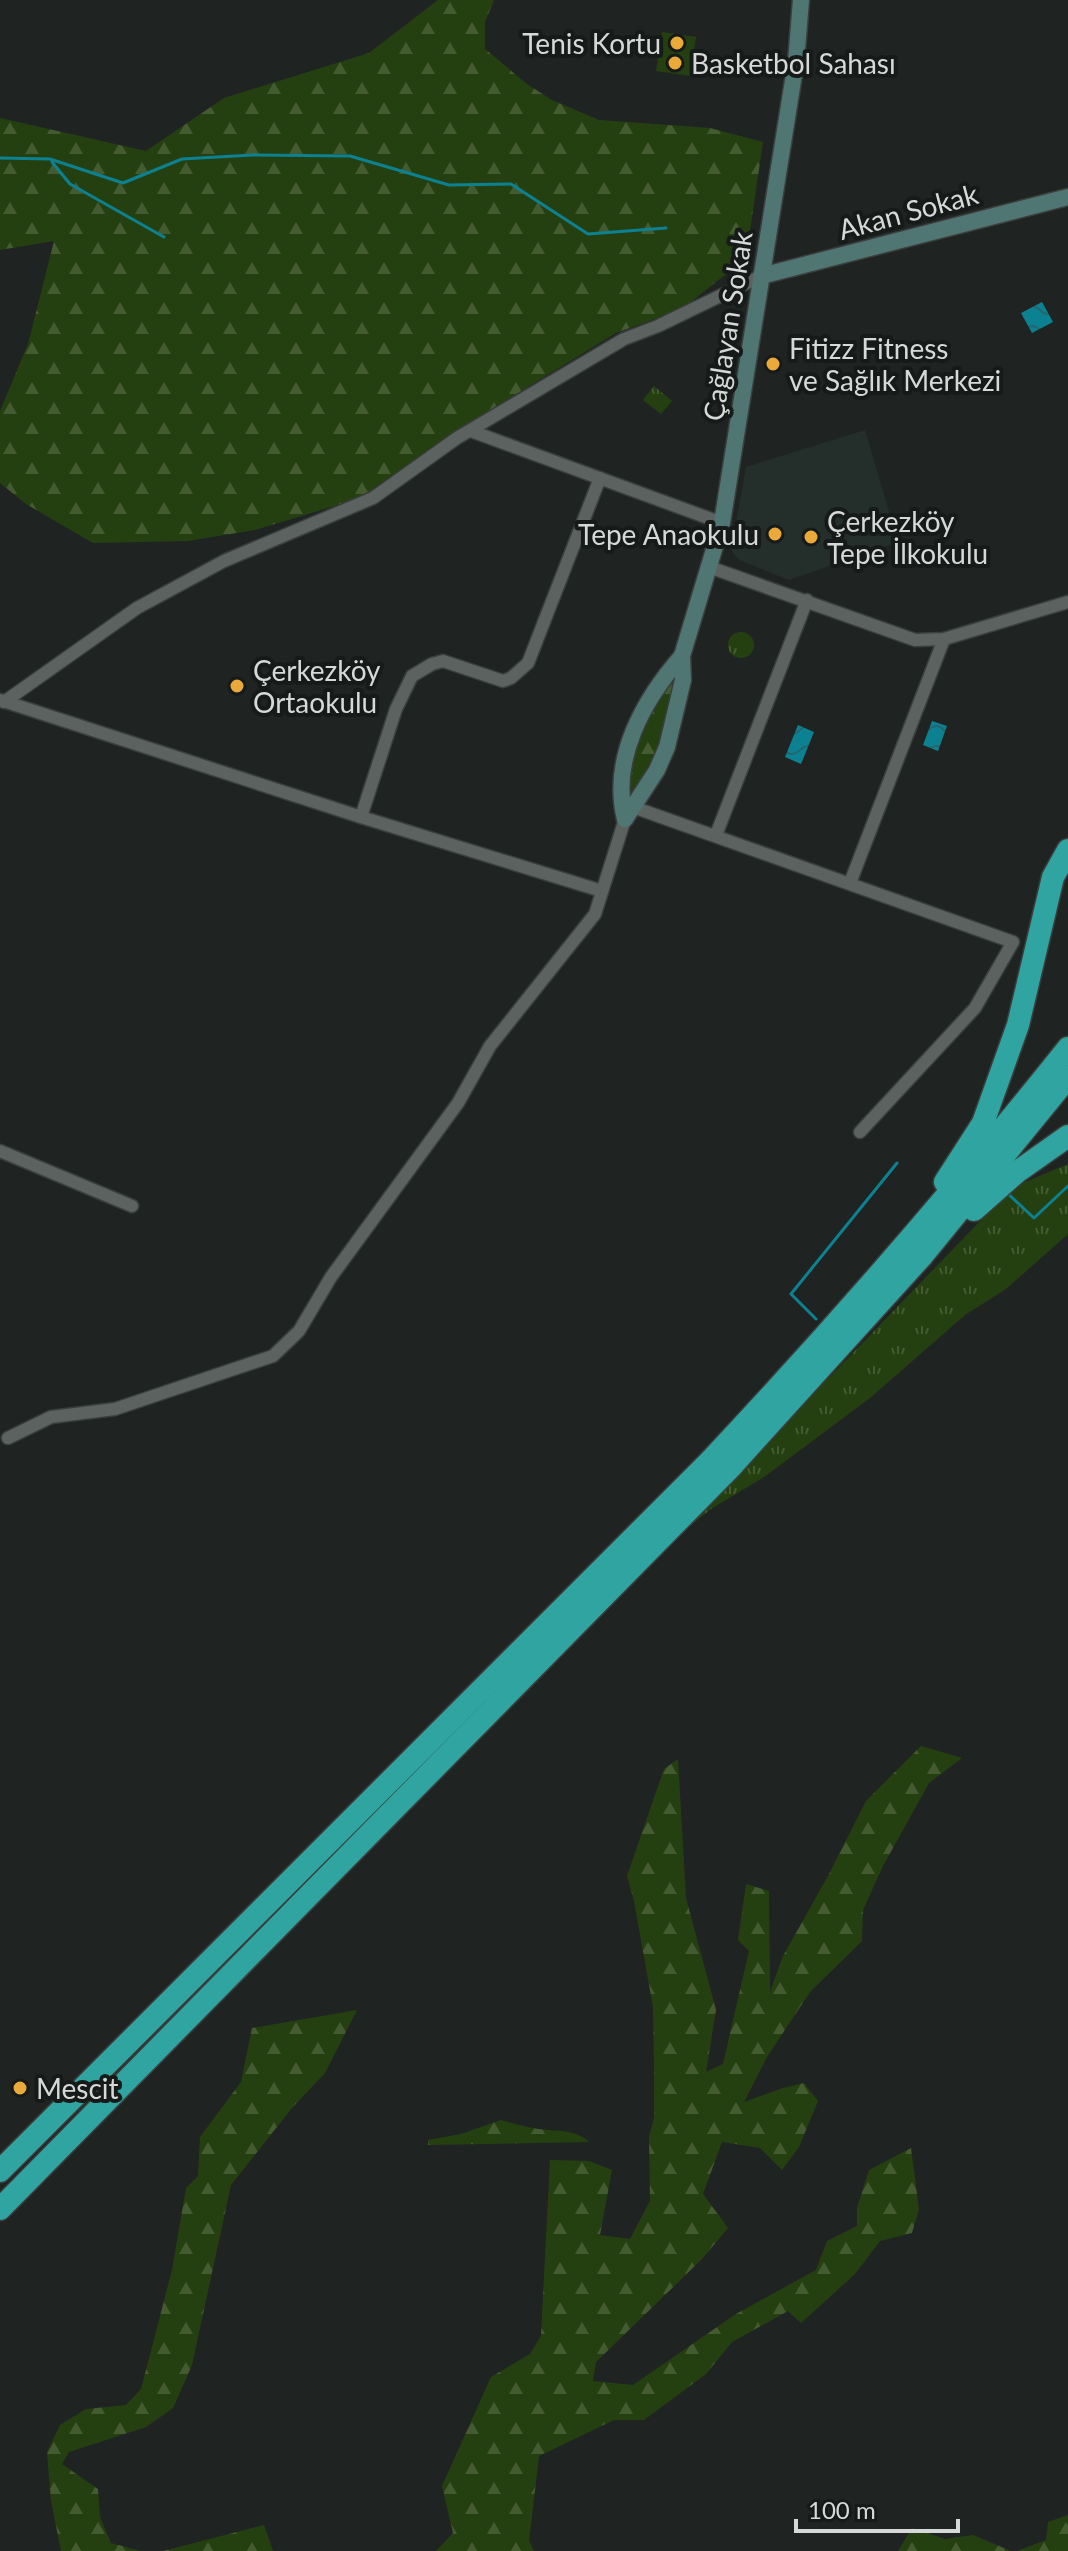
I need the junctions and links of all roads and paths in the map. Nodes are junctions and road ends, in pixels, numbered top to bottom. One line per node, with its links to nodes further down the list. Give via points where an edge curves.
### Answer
1 (801, 0): 3 (street, Çağlayan Sokak)
2 (1068, 197): 3 (street, Akan Sokak)
3 (761, 276): 4 (street, via 624,339); 6 (street, Çağlayan Sokak)
4 (471, 431): 5 (street); 12 (street, via 373,498 224,561 137,608)
5 (600, 478): 6 (street); 14 (street, via 528,663 503,681 443,661 412,676)
6 (722, 523): 7 (street, Çağlayan Sokak)
7 (709, 567): 8 (street); 11 (street, Çağlayan Sokak)
8 (807, 600): 10 (street, via 915,640); 15 (street)
9 (1068, 602): 10 (street)
10 (944, 639): 17 (street)
11 (682, 656): 13 (street, via 683,680 667,747); 13 (street, via 652,695 628,742 622,805)
12 (2, 701): 14 (street, via 138,751)
13 (629, 813): 15 (street); 18 (street)
14 (361, 817): 18 (street)
15 (716, 835): 17 (street)
16 (1068, 850): 25 (highway, via 1053,877 1018,1025 983,1123)
17 (850, 883): 21 (street, via 1013,942 975,1008)
18 (602, 891): 26 (street, via 595,914 490,1046 458,1103 331,1277 299,1331 273,1356 115,1409 51,1417)
19 (1068, 1048): 25 (highway)
20 (1068, 1077): 25 (highway)
21 (860, 1132)
22 (1068, 1136): 25 (highway)
23 (0, 1151): 24 (street)
24 (132, 1206)
25 (914, 1248): 27 (highway, via 710,1461); 28 (highway, via 730,1468)
26 (8, 1438)
27 (0, 2171)
28 (0, 2209)

